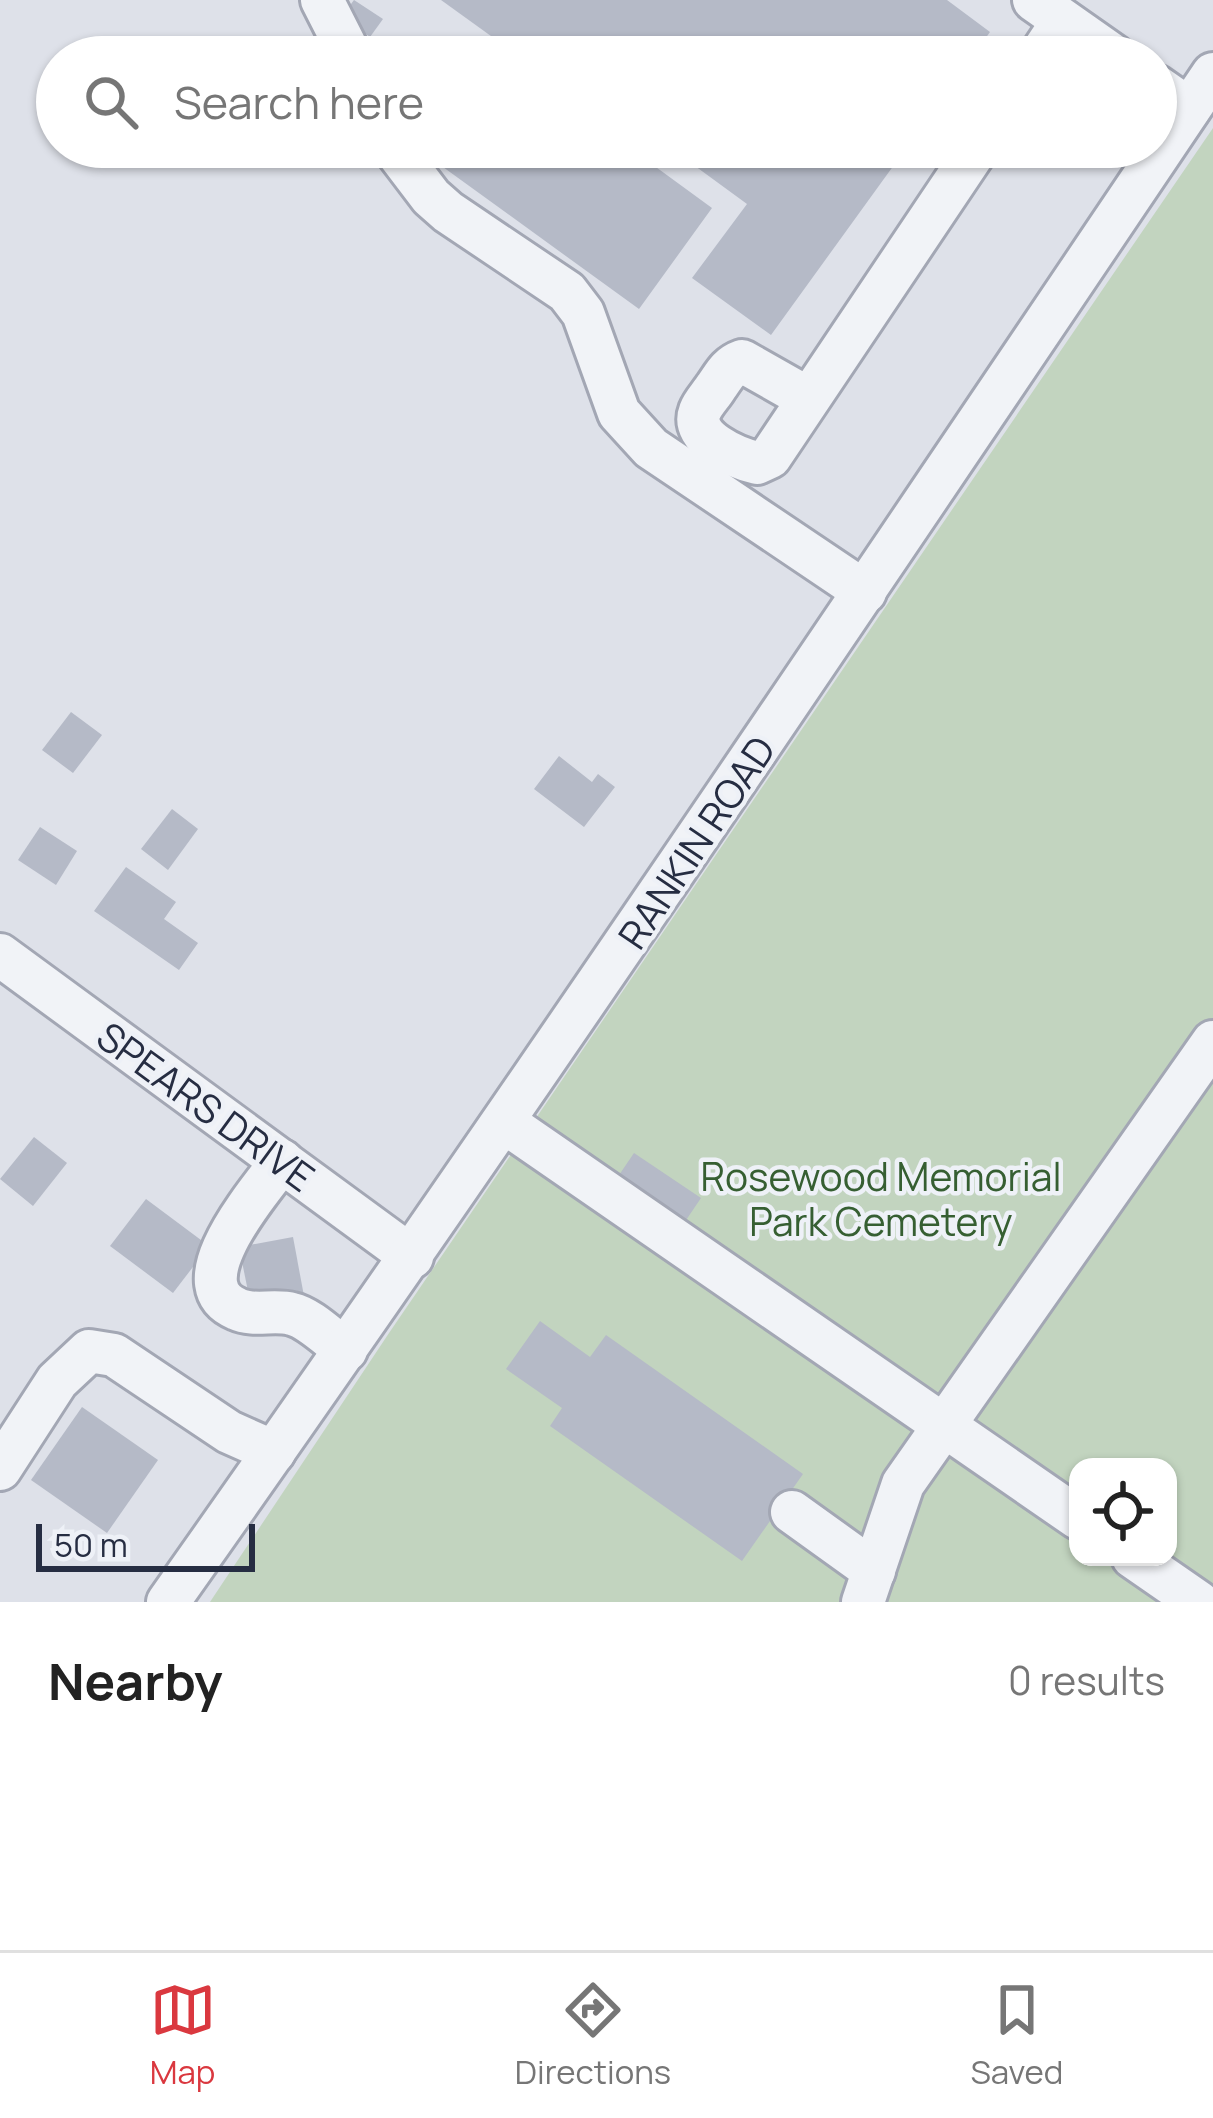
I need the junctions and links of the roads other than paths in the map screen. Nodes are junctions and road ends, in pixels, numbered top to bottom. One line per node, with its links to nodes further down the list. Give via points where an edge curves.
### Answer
1 (322, 0): 3 (street)
2 (1048, 10): 4 (street)
3 (340, 36)
4 (1085, 36)
5 (1213, 74): 6 (street, RANKIN ROAD)
6 (1177, 96)
7 (409, 168): 12 (street, via 448,212 567,292 583,313 619,412 651,448)
8 (964, 168): 10 (street)
9 (1129, 168): 13 (street, RANKIN ROAD)
10 (809, 399): 11 (street); 11 (street, via 756,365 731,365 698,424 701,434)
11 (758, 464): 12 (street)
12 (731, 502): 13 (street)
13 (865, 592): 16 (street, RANKIN ROAD)
14 (8, 976): 17 (street, SPEARS DRIVE)
15 (1213, 1042): 20 (street)
16 (504, 1122): 18 (street, RANKIN ROAD); 20 (street)
17 (282, 1161): 18 (street, SPEARS DRIVE); 19 (street, via 226,1237 217,1292 242,1312 294,1314)
18 (412, 1257): 19 (street, RANKIN ROAD)
19 (346, 1350): 21 (street, RANKIN ROAD)
20 (943, 1423): 24 (street); 26 (street, via 903,1484)
21 (274, 1452): 22 (street, via 229,1432 114,1355 89,1351 57,1381); 27 (street, RANKIN ROAD)
22 (0, 1469)
23 (792, 1512): 26 (street)
24 (1069, 1512)
25 (1146, 1566): 28 (street)
26 (868, 1587)
27 (168, 1602)
28 (1198, 1602)

